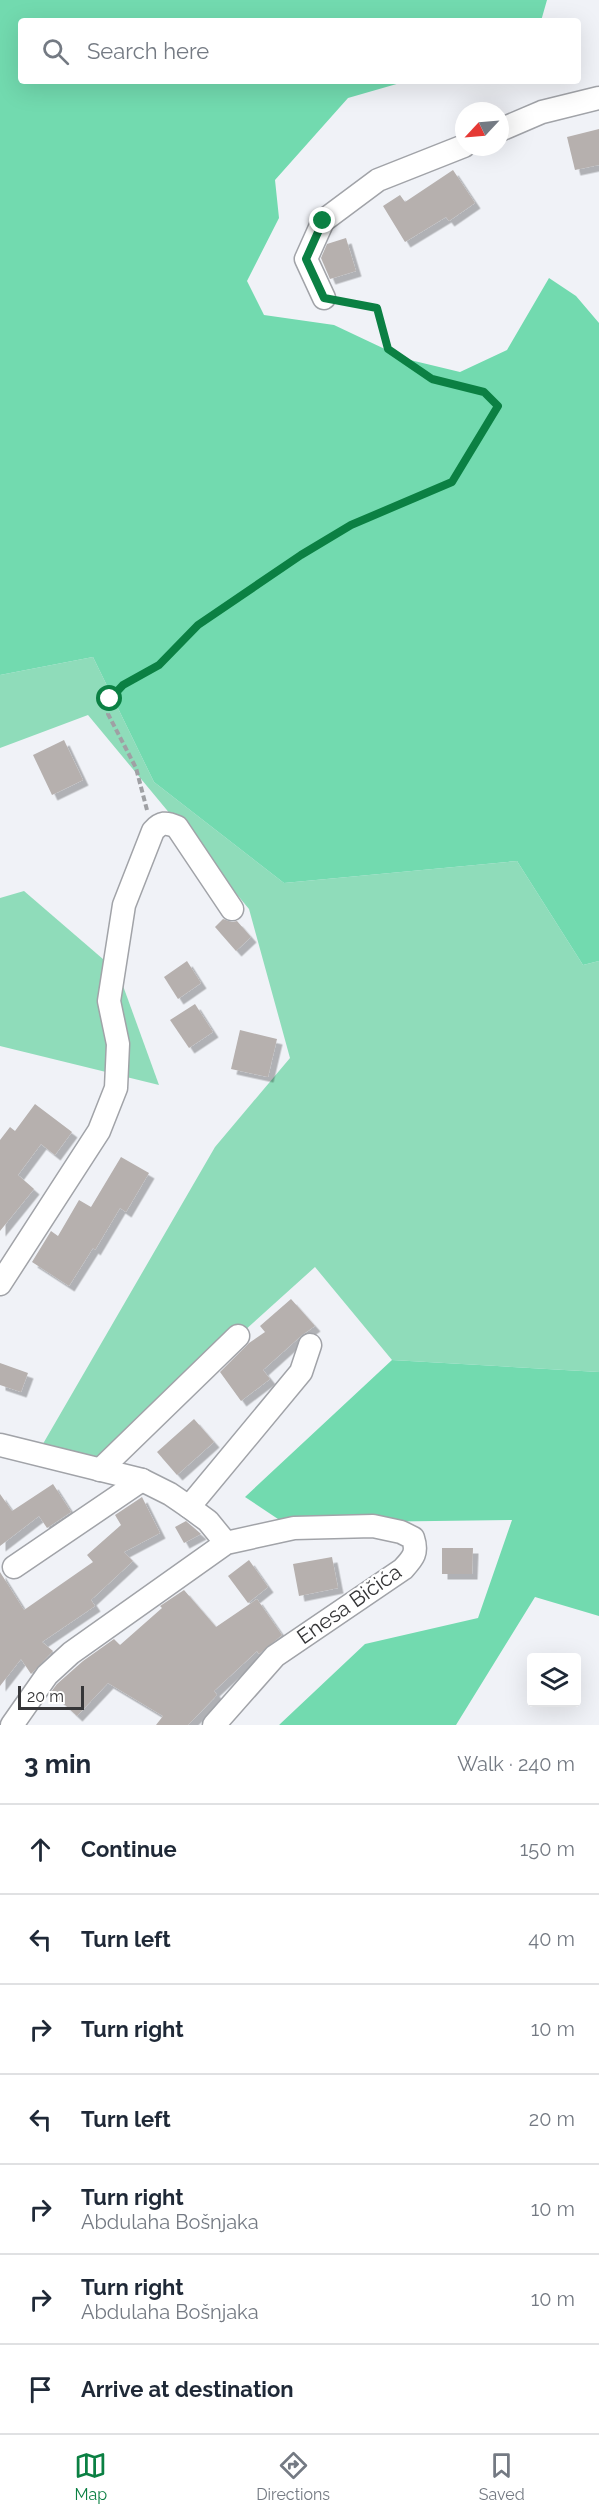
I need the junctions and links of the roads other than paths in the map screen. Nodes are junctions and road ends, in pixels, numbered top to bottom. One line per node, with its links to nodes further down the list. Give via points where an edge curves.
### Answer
1 (599, 98): 2 (street, via 542,112)
2 (509, 126)
3 (455, 150): 4 (street, via 378,180 323,221 306,259)
4 (324, 298)
5 (232, 909): 6 (street, via 177,827 167,822 159,824 124,905 109,1000 118,1044 116,1088 99,1131)
6 (0, 1284)
7 (237, 1336): 10 (street)
8 (310, 1345): 12 (street, via 301,1372)
9 (0, 1445): 10 (street)
10 (99, 1470): 11 (street)
11 (142, 1480): 12 (street); 14 (street)
12 (189, 1507): 13 (street, via 208,1521)
13 (226, 1543): 15 (street, Enesa Bičića, via 71,1653 47,1675); 16 (street, Enesa Bičića, via 294,1528 374,1526 413,1538 416,1548 414,1557 403,1569 275,1656)
14 (14, 1567)
15 (12, 1725)
16 (214, 1725)

